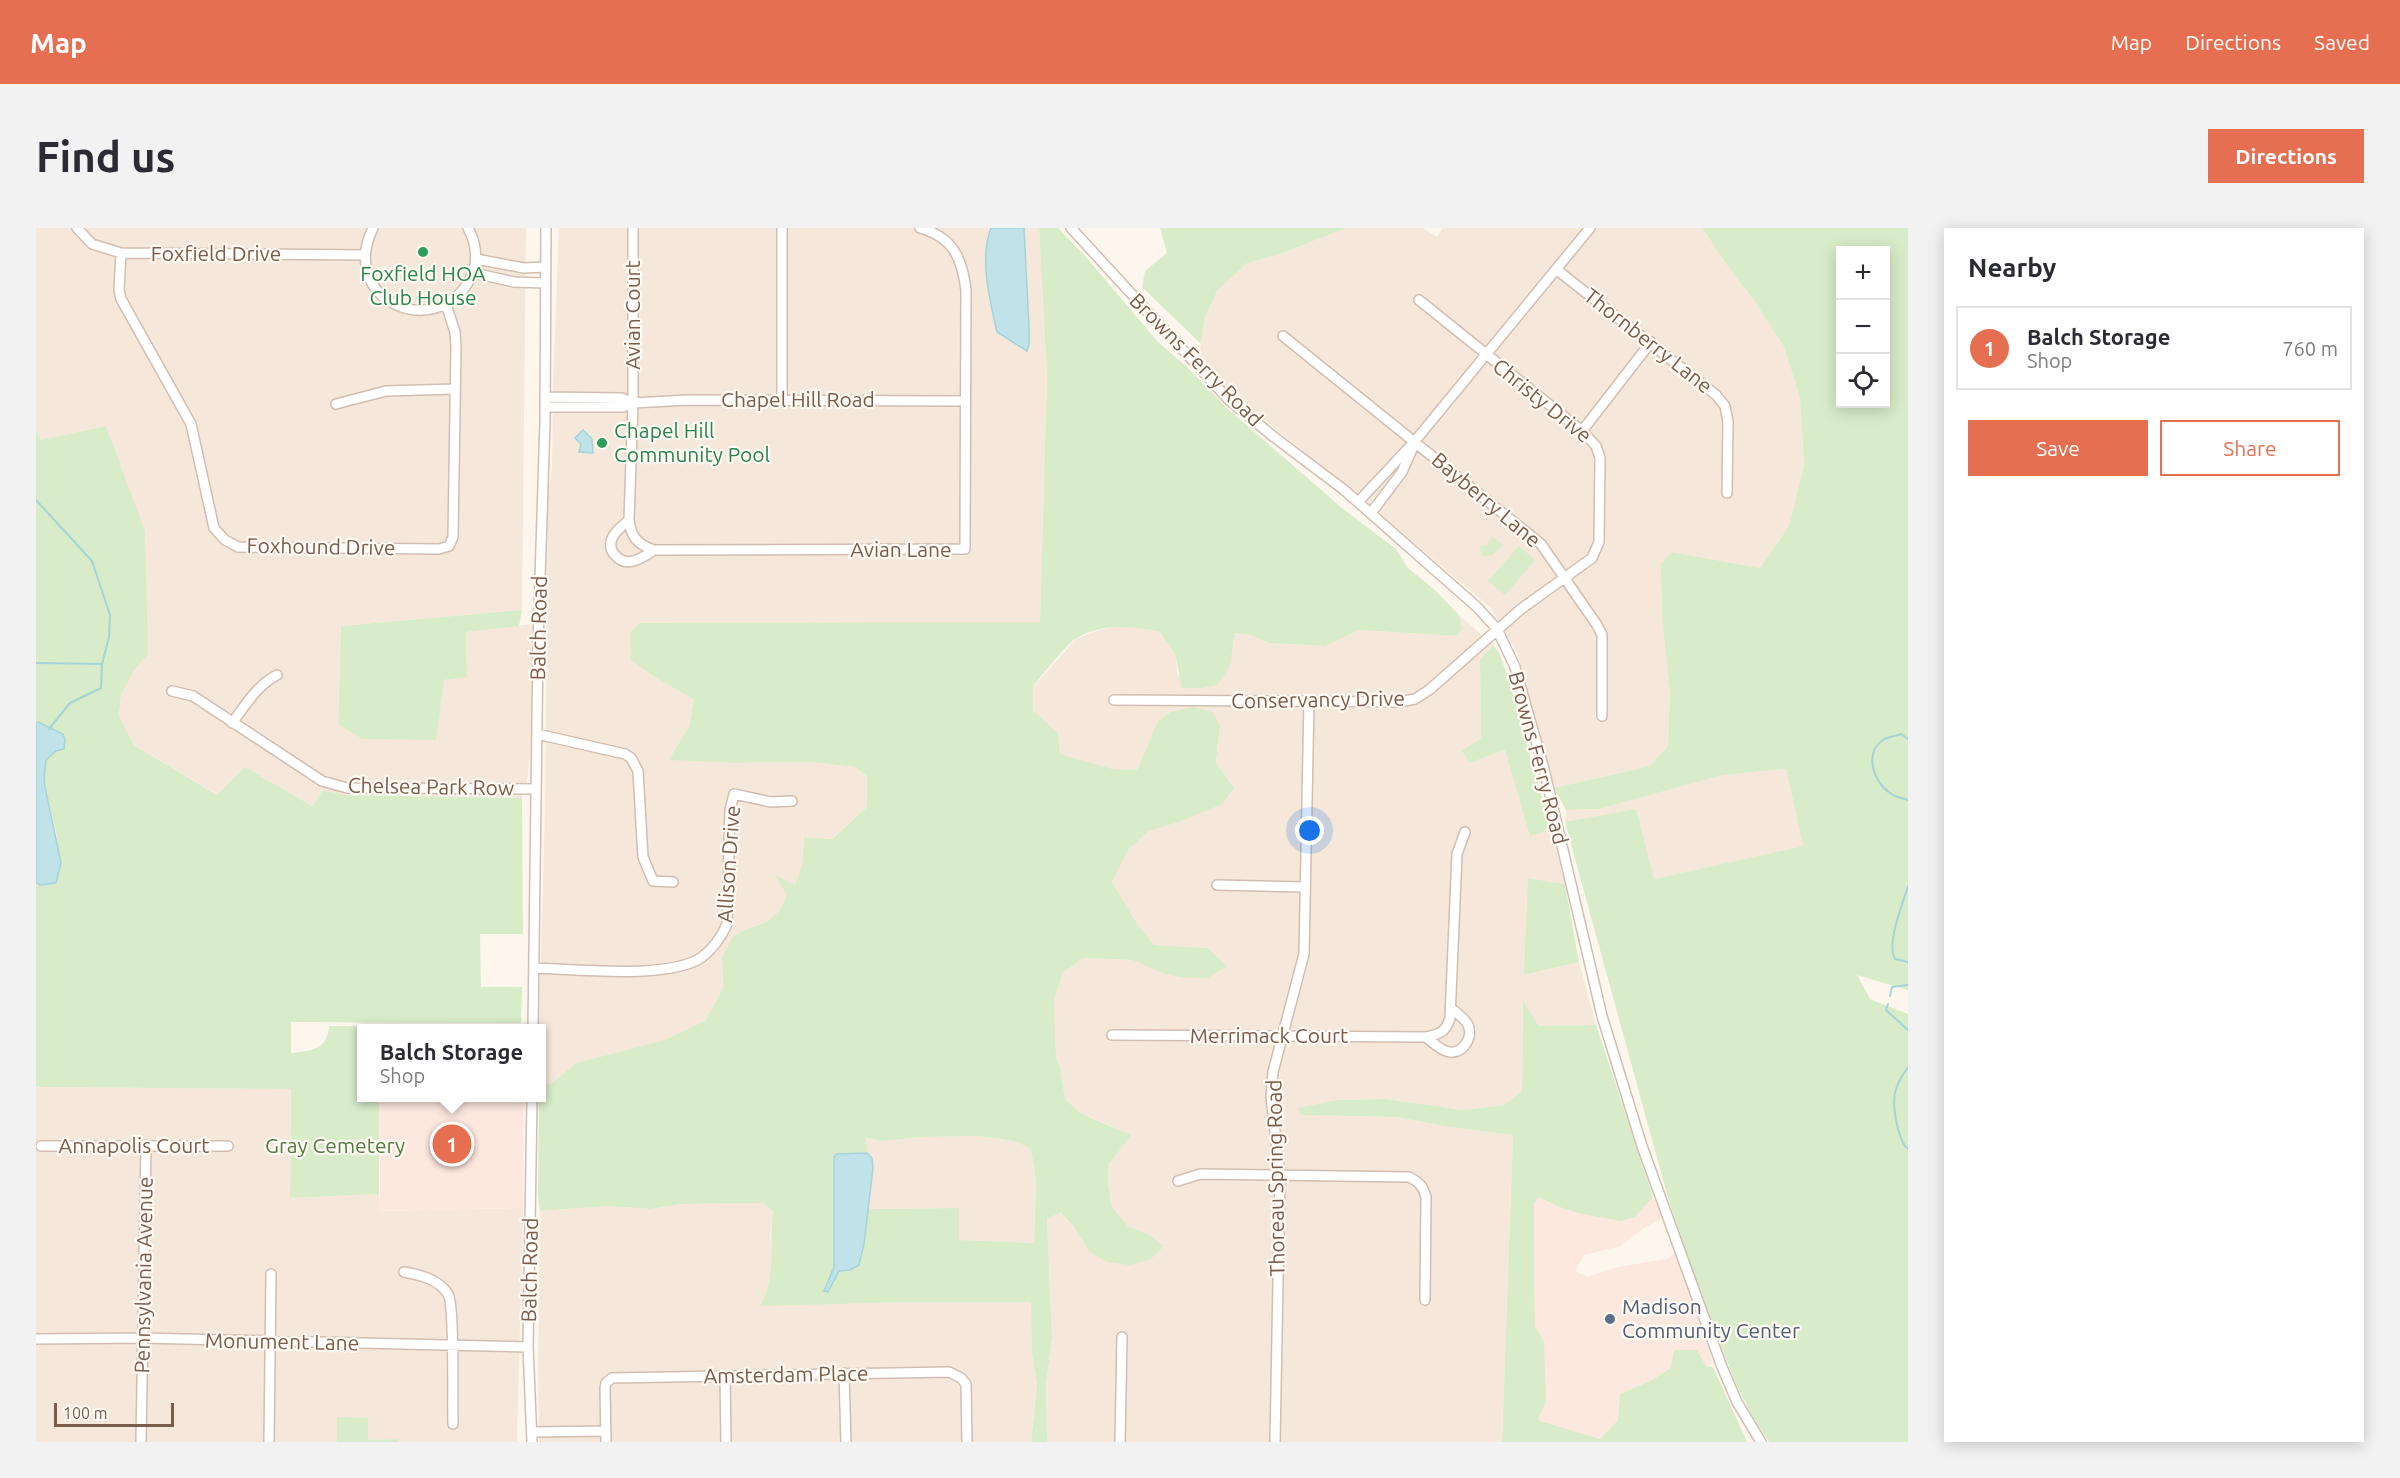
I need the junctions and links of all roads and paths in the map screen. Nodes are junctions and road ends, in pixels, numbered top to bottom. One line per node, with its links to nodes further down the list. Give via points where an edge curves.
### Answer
1 (77, 228): 10 (street, Foxfield Drive, via 92,244)
2 (373, 228): 11 (street)
3 (468, 228): 12 (street)
4 (546, 228): 13 (street, Balch Road)
5 (633, 228): 26 (street, Avian Court)
6 (783, 228): 23 (street)
7 (920, 228): 24 (street, Avian Lane, via 939,236 960,261 966,290)
8 (1071, 228): 31 (street, Browns Ferry Road, via 1229,400)
9 (1590, 228): 14 (street)
10 (121, 253): 11 (street, Foxfield Drive); 22 (street, Foxhound Drive, via 121,299 191,424 214,528 238,547 449,546 453,537)
11 (364, 255): 18 (street, via 372,284 395,305 420,310)
12 (476, 260): 13 (street, via 524,268); 15 (street)
13 (545, 267): 16 (street, Balch Road)
14 (1557, 270): 20 (street, Thornberry Lane); 21 (street)
15 (474, 273): 16 (street, via 514,282); 18 (street, via 460,293)
16 (545, 283): 25 (street, Balch Road)
17 (1419, 300): 21 (street, Christy Drive)
18 (446, 304): 22 (street, Foxhound Drive, via 455,332)
19 (1283, 336): 29 (street, Bayberry Lane)
20 (1651, 342): 28 (street); 30 (street, Thornberry Lane, via 1725,406)
21 (1487, 356): 28 (street, Christy Drive); 29 (street)
22 (455, 389): 27 (street, via 386,391)
23 (782, 400): 24 (street, Chapel Hill Road); 26 (street, Chapel Hill Road)
24 (964, 401): 34 (street, Avian Lane, via 965,549)
25 (545, 402): 26 (street, Chapel Hill Road, via 622,398); 43 (street, Balch Road)
26 (633, 403): 33 (street)
27 (336, 404)
28 (1582, 431): 35 (street, Christy Drive, via 1596,446 1600,458 1599,542 1592,558)
29 (1415, 441): 31 (street); 32 (street, via 1402,472); 35 (street, Bayberry Lane, via 1541,544)
30 (1727, 493)
31 (1358, 502): 32 (street, Browns Ferry Road)
32 (1371, 513): 36 (street, Browns Ferry Road)
33 (629, 520): 34 (street, via 635,540); 34 (street, via 611,542 619,560 640,560)
34 (654, 550)
35 (1564, 579): 36 (street, Christy Drive); 41 (street, Bayberry Lane, via 1602,635)
36 (1497, 629): 40 (street, Conservancy Drive, via 1415,699); 85 (street, Browns Ferry Road, via 1515,667 1541,758 1602,1016 1642,1146 1722,1367)
37 (277, 675): 42 (street, via 256,691)
38 (172, 691): 42 (street, Chelsea Park Row, via 193,696)
39 (1114, 700): 40 (street, Conservancy Drive)
40 (1309, 701): 49 (street, Thoreau Spring Road)
41 (1602, 716)
42 (232, 723): 44 (street, Chelsea Park Row, via 322,781 346,788)
43 (537, 734): 44 (street, Balch Road); 47 (street, via 631,758 638,771 643,858 653,880)
44 (536, 789): 50 (street, Balch Road)
45 (792, 801): 50 (street, Allison Drive, via 771,802 734,794 730,810 727,924 720,940 701,958 662,970)
46 (1465, 832): 51 (street, via 1457,854)
47 (673, 882)
48 (1217, 885): 49 (street)
49 (1304, 887): 54 (street, Thoreau Spring Road, via 1303,963)
50 (534, 968): 52 (street, Balch Road)
51 (1451, 1008): 55 (street, via 1448,1028); 55 (street, Merrimack Court, via 1468,1024 1470,1036 1466,1045 1459,1051 1445,1051)
52 (533, 1024)
53 (1112, 1035): 54 (street, Merrimack Court)
54 (1282, 1036): 55 (street, Merrimack Court); 60 (street, Thoreau Spring Road, via 1271,1097)
55 (1426, 1037)
56 (532, 1102): 70 (street, Balch Road)
57 (146, 1145): 58 (street, Annapolis Court); 59 (street, Annapolis Court); 66 (street, Pennsylvania Avenue)
58 (41, 1146)
59 (228, 1146)
60 (1280, 1175): 61 (street, via 1200,1174); 64 (street, via 1397,1175 1419,1181 1426,1197); 84 (street, Thoreau Spring Road)
61 (1178, 1181)
62 (404, 1272): 69 (street, via 438,1282 450,1296)
63 (271, 1274): 68 (street)
64 (1425, 1300)
65 (1122, 1337): 83 (street)
66 (142, 1338): 67 (street, Monument Lane); 68 (street, Monument Lane); 76 (street, Pennsylvania Avenue)
67 (36, 1339)
68 (269, 1342): 69 (street, Monument Lane); 77 (street)
69 (452, 1345): 70 (street, Monument Lane); 73 (street)
70 (528, 1347): 75 (street, Balch Road)
71 (844, 1374): 72 (street, Amsterdam Place); 81 (street); 82 (street, Amsterdam Place, via 957,1375 966,1384)
72 (725, 1376): 74 (street, Amsterdam Place, via 609,1379 605,1388); 80 (street)
73 (453, 1424)
74 (605, 1431): 75 (street); 79 (street, Amsterdam Place)
75 (532, 1432): 78 (street, Balch Road)
76 (141, 1442)
77 (269, 1442)
78 (532, 1442)
79 (606, 1442)
80 (726, 1442)
81 (846, 1442)
82 (967, 1442)
83 (1120, 1442)
84 (1275, 1442)
85 (1761, 1442)

